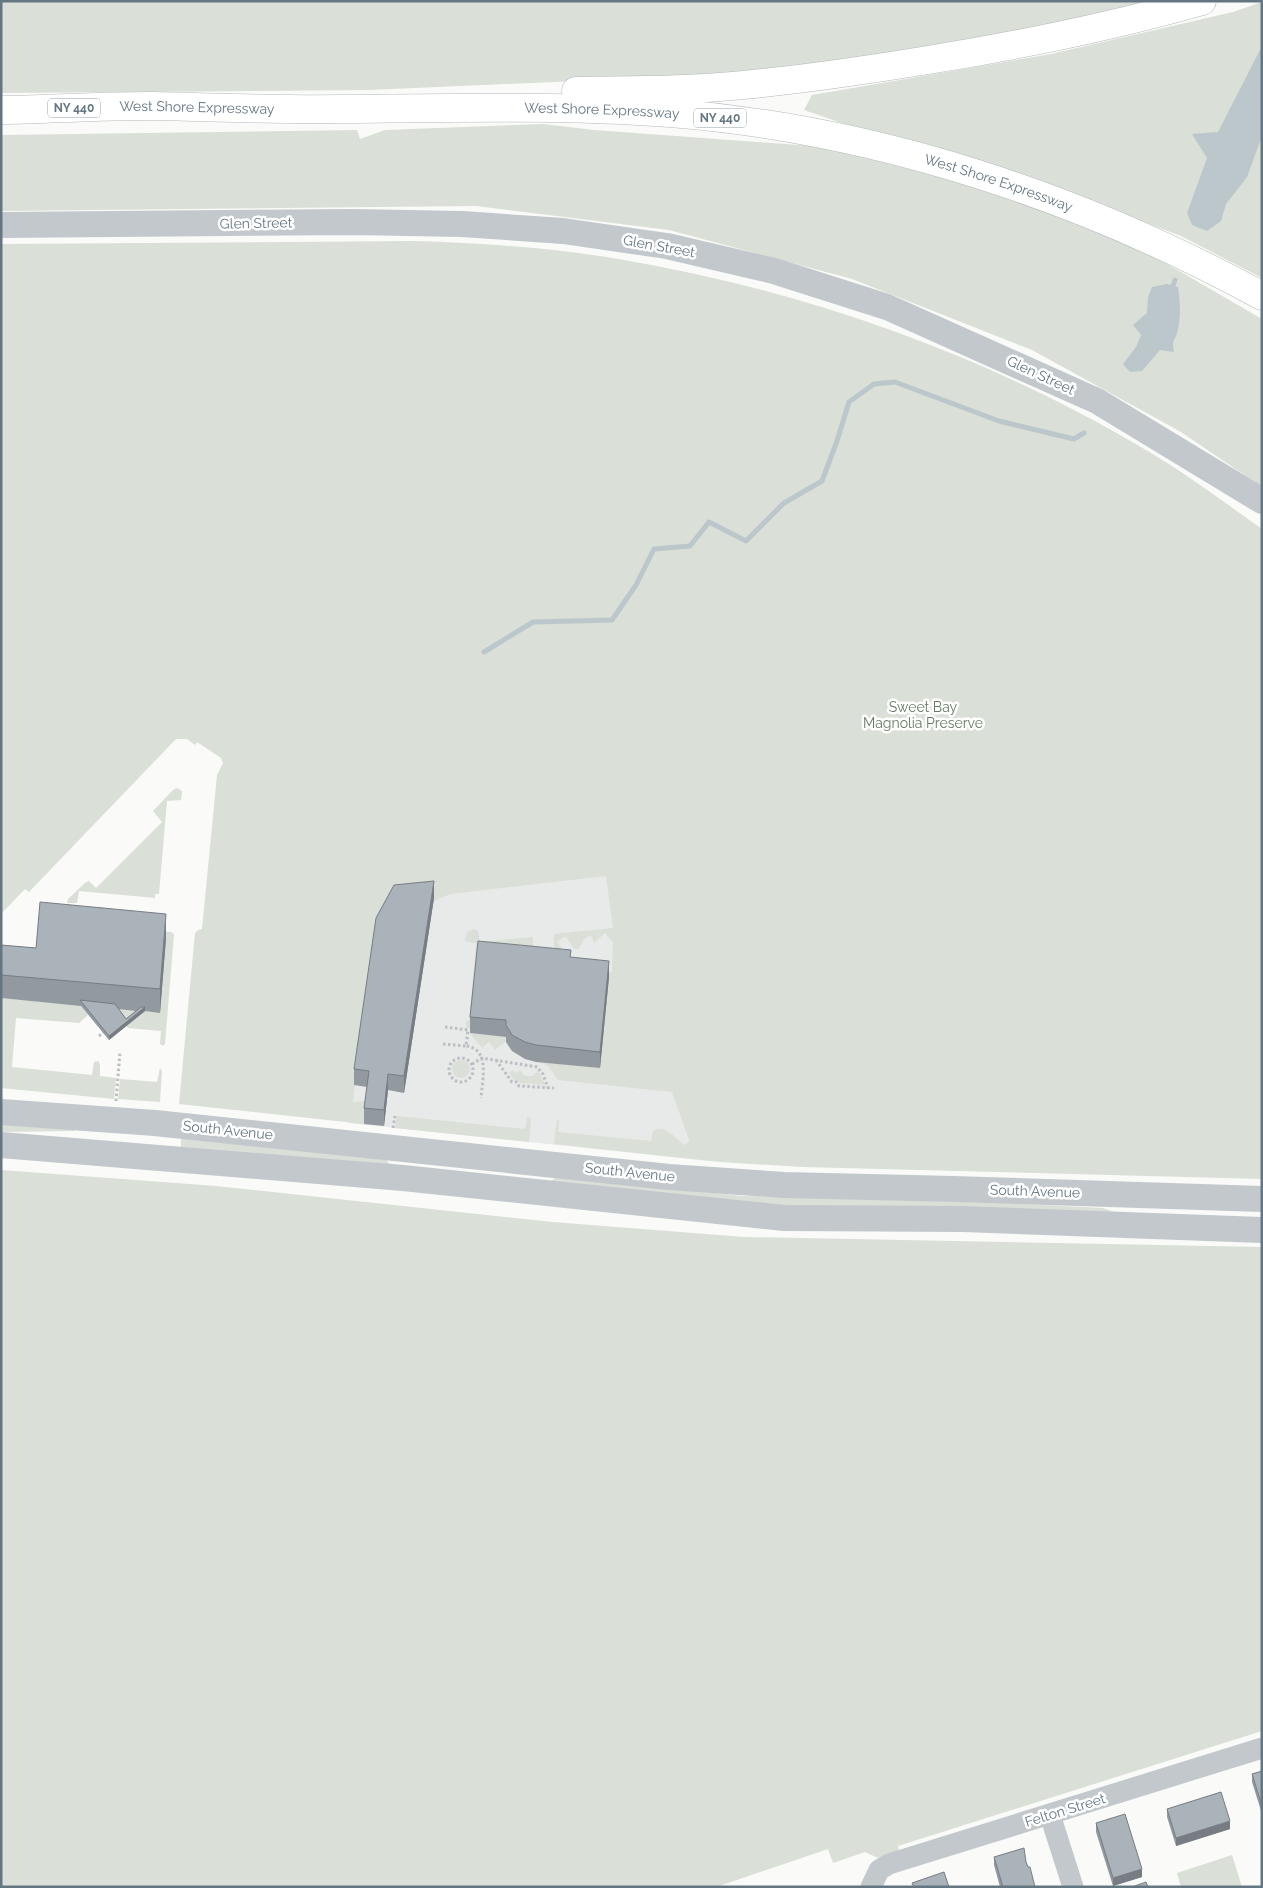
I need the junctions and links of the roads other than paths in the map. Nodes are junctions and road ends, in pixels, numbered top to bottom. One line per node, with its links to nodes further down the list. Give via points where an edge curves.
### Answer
1 (1202, 1): 2 (highway, via 986,50 756,84 661,90 337,95)
2 (147, 106): 3 (highway, West Shore Expressway / NY 440); 5 (highway, West Shore Expressway / NY 440, via 336,109 550,107 671,113 778,126 914,156 1031,193 1140,237)
3 (1, 110)
4 (1, 226): 6 (street, Glen Street, via 462,224 563,231 667,246 774,271 887,307 1097,401)
5 (1262, 296)
6 (1262, 501)
7 (1, 1112): 9 (street, South Avenue, via 164,1124 784,1186)
8 (1, 1146): 10 (street, via 404,1178 784,1218)
9 (1262, 1199)
10 (1262, 1230)
11 (1262, 1748): 12 (street, Felton Street)
12 (1050, 1814): 13 (street, Felton Street, via 889,1864 879,1870); 14 (street)
13 (872, 1883)
14 (1073, 1887)

